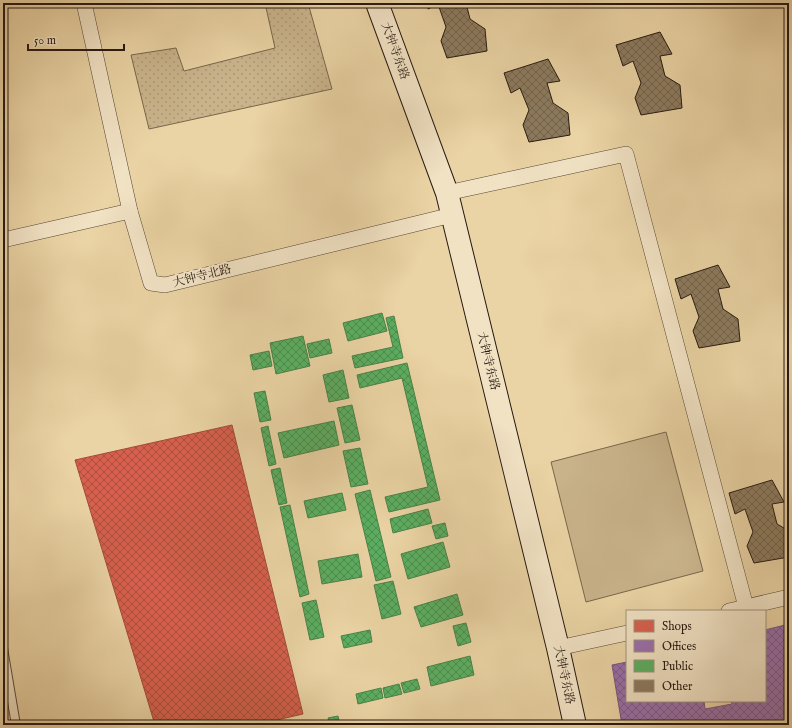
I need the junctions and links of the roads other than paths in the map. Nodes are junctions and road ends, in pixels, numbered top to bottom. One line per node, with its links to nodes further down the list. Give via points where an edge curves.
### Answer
1 (84, 3): 4 (street)
2 (378, 3): 3 (street, 大钟寺东路)
3 (446, 193): 5 (street, 大钟寺东路); 8 (street, via 626,154)
4 (130, 211): 5 (street, 大钟寺北路, via 151,283 165,285); 6 (street)
5 (452, 215): 12 (street, 大钟寺东路)
6 (3, 240)
7 (789, 597): 8 (street)
8 (746, 607): 9 (street)
9 (733, 610)
10 (626, 633): 12 (street)
11 (3, 648): 13 (lane)
12 (558, 648): 14 (street, 大钟寺东路)
13 (16, 725)
14 (575, 725)

